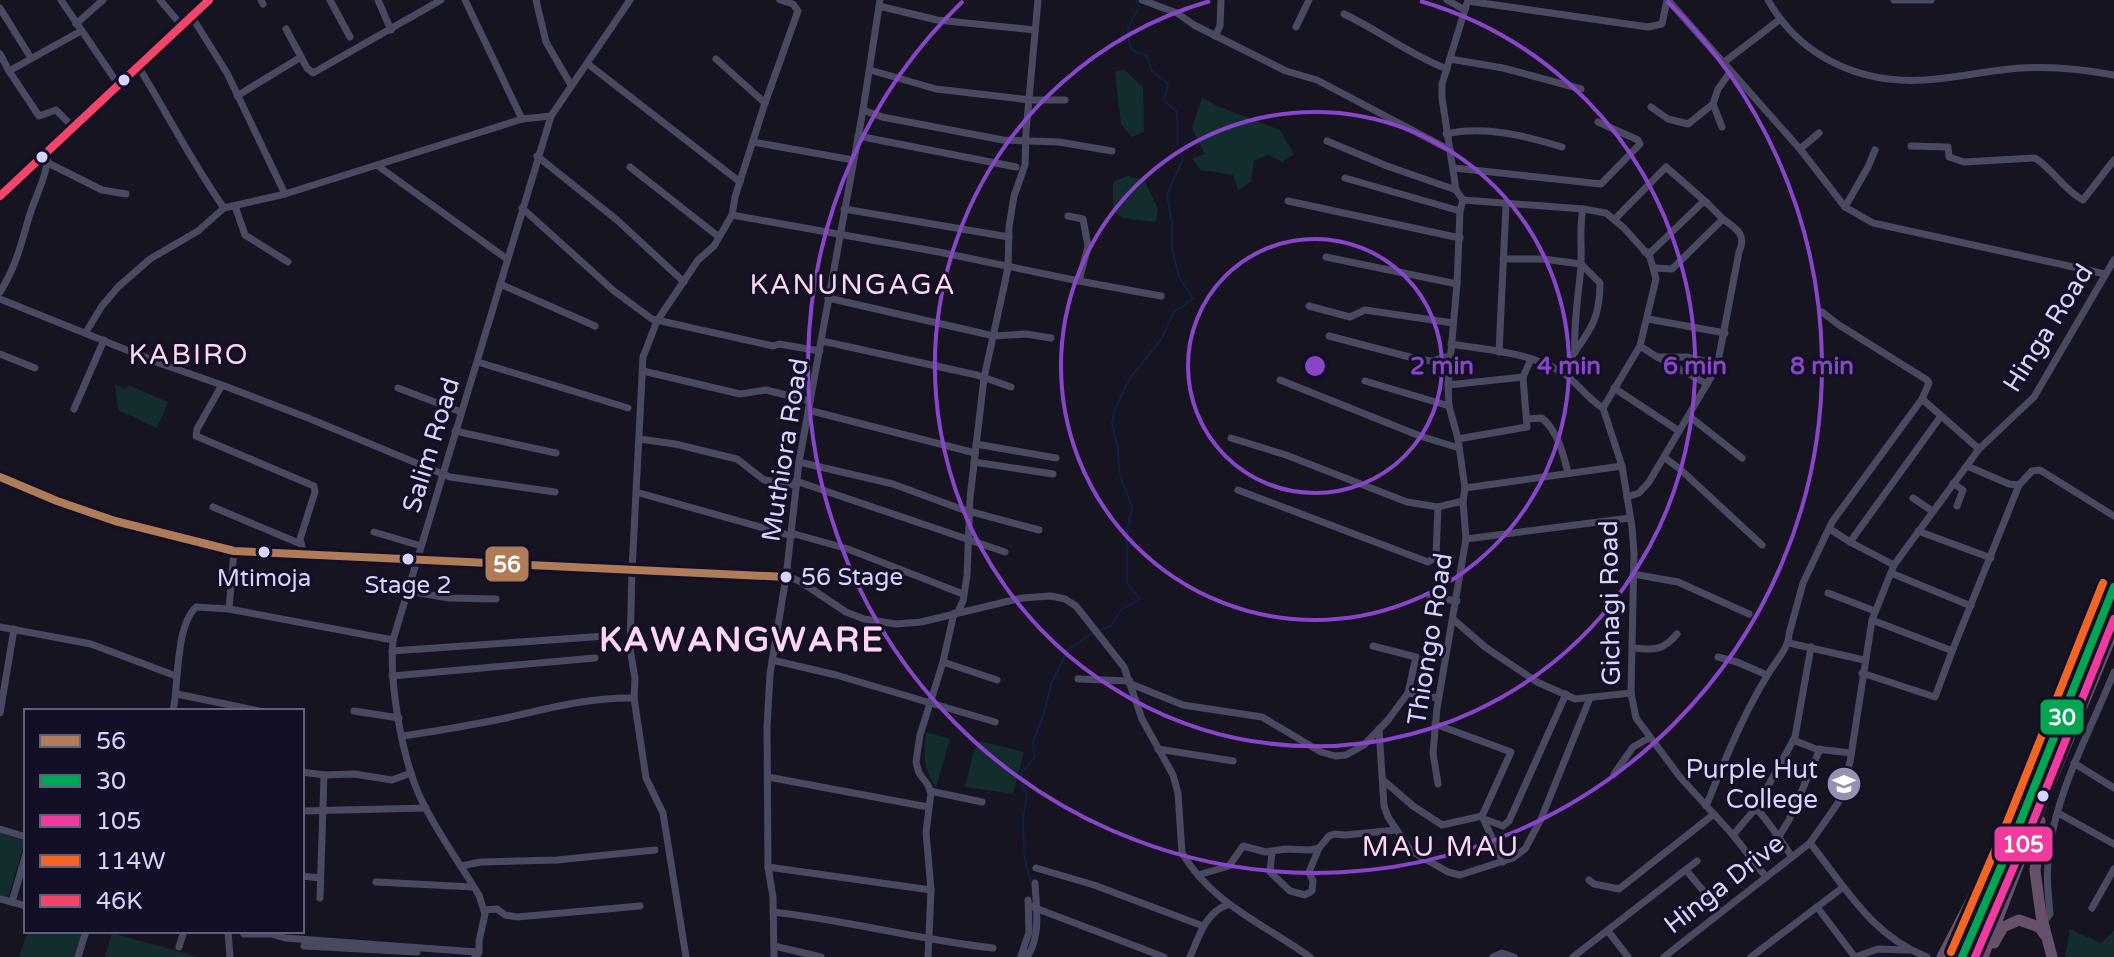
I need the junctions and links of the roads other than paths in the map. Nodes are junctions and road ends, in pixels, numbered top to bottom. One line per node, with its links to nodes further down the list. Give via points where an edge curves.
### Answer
1 (61, 0): 29 (street)
2 (103, 0): 29 (street)
3 (160, 0): 27 (street)
4 (209, 0): 25 (main road)
5 (330, 0): 34 (street)
6 (378, 0): 31 (street)
7 (441, 0): 31 (street)
8 (465, 0): 59 (street)
9 (536, 0): 49 (street, via 546,42)
10 (630, 0): 41 (street, Salim Road)
11 (780, 0): 54 (street, via 798,11)
12 (1038, 0): 32 (street)
13 (1142, 0): 33 (street)
14 (1221, 0): 33 (street)
15 (1309, 0): 28 (street)
16 (1447, 0): 22 (street)
17 (1668, 0): 22 (street, via 1662,24 1648,27); 40 (street)
18 (1768, 0): 26 (street)
19 (1894, 0): 20 (street)
20 (1931, 0)
21 (879, 3): 32 (street, via 937,20); 44 (street, Muthiora Road)
22 (1467, 3): 39 (street)
23 (0, 8): 37 (street)
24 (1344, 14): 43 (street)
25 (192, 17): 27 (main road); 51 (street)
26 (1779, 20): 40 (street); 47 (street, via 1813,52 1880,77 1924,80 2052,67)
27 (182, 26): 42 (main road)
28 (1296, 27)
29 (79, 28): 37 (street); 48 (street)
30 (286, 29): 36 (street)
31 (391, 30): 36 (street, via 313,73)
32 (1035, 30): 52 (street)
33 (1215, 36): 72 (street, via 1286,71 1317,80)
34 (350, 37)
35 (0, 54): 45 (street)
36 (301, 57): 51 (street)
37 (31, 58): 45 (street)
38 (716, 59): 54 (street)
39 (1450, 59): 43 (street); 50 (street)
40 (1723, 63): 46 (street)
41 (588, 64): 49 (street, Salim Road); 85 (street)
42 (138, 66): 48 (main road); 96 (street)
43 (1447, 69): 64 (street, via 1442,98)
44 (870, 70): 52 (street, via 936,89); 57 (street, Muthiora Road)
45 (9, 71): 61 (street, via 39,116 56,110)
46 (1731, 71): 55 (street); 71 (street)
47 (2114, 75)
48 (118, 84): 61 (main road)
49 (571, 85): 58 (street, Salim Road)
50 (1581, 89)
51 (237, 96): 89 (street)
52 (1030, 100): 53 (street); 66 (street)
53 (1065, 100)
54 (765, 103): 68 (street)
55 (1713, 104): 56 (street, via 1688,124); 62 (street)
56 (1651, 107)
57 (863, 110): 65 (street, Muthiora Road); 66 (street, via 1003,140)
58 (551, 116): 59 (street); 76 (street, Salim Road)
59 (522, 119): 80 (street)
60 (1598, 122): 83 (street, via 1640,144 1601,184)
61 (73, 127): 74 (main road)
62 (1722, 127)
63 (1819, 133): 71 (street)
64 (1446, 134): 70 (street, via 1466,130); 72 (street)
65 (858, 136): 77 (street, Muthiora Road); 82 (street)
66 (1026, 140): 75 (street); 107 (street)
67 (1327, 141): 86 (street)
68 (753, 142): 77 (street); 85 (street)
69 (1911, 146): 78 (street, via 1948,147 1949,157 1964,162 2035,158 2083,200)
70 (1562, 147)
71 (1800, 149): 95 (street)
72 (1450, 150): 83 (street)
73 (1875, 150): 95 (street)
74 (48, 151): 79 (street); 87 (main road)
75 (1112, 151)
76 (537, 156): 97 (street, Salim Road); 120 (street)
77 (853, 160): 98 (street, Muthiora Road)
78 (2114, 160)
79 (48, 163): 88 (street, via 102,190); 123 (street, via 17,262)
80 (378, 166): 89 (street); 111 (street)
81 (630, 167): 106 (street)
82 (1016, 167)
83 (1454, 168): 86 (street)
84 (1345, 178): 100 (street)
85 (740, 182): 101 (street)
86 (1456, 190): 90 (street)
87 (1, 194)
88 (126, 194)
89 (285, 194): 94 (street)
90 (1463, 200): 93 (street); 100 (street, Thiongo Road)
91 (1288, 201): 108 (street)
92 (1707, 203): 103 (street, via 1666,167); 104 (street); 109 (street)
93 (1506, 205): 99 (street); 112 (street)
94 (235, 206): 96 (street); 114 (street, via 245,235)
95 (1845, 207): 118 (street, via 1873,223)
96 (224, 208): 133 (street, via 140,267 102,306)
97 (522, 208): 111 (street, Salim Road); 130 (street, via 614,291)
98 (844, 209): 105 (street, Muthiora Road); 107 (street)
99 (1583, 209): 103 (street); 115 (street)
100 (1460, 211): 108 (street, Thiongo Road)
101 (732, 215): 105 (street); 106 (street)
102 (1068, 216): 119 (street, via 1083,219 1088,246)
103 (1615, 219): 109 (street)
104 (1723, 219): 117 (street, via 1672,269); 134 (street, via 1743,243)
105 (839, 234): 116 (street); 125 (street, Muthiora Road)
106 (719, 237): 120 (street)
107 (1009, 237): 116 (street)
108 (1460, 238): 122 (street, Thiongo Road)
109 (1645, 252): 117 (street)
110 (1326, 257): 122 (street)
111 (507, 259): 121 (street, Salim Road)
112 (1503, 259): 115 (street); 143 (street)
113 (2114, 260): 118 (street, Hinga Road)
114 (288, 262)
115 (1581, 264): 144 (street); 144 (street, via 1600,288 1589,333)
116 (1008, 268): 119 (street); 135 (street)
117 (1655, 268): 129 (street)
118 (2108, 272): 179 (street, Hinga Road, via 2034,397)
119 (1079, 281): 124 (street)
120 (684, 282): 130 (street)
121 (500, 284): 132 (street); 149 (street, Salim Road)
122 (1457, 284): 131 (street, Thiongo Road)
123 (0, 292)
124 (1161, 296)
125 (828, 298): 135 (street); 139 (street, Muthiora Road)
126 (0, 299): 133 (street)
127 (1309, 306): 131 (street, via 1350,317 1365,310)
128 (1822, 312): 164 (street, via 1927,380)
129 (1648, 319): 134 (street); 141 (street)
130 (657, 321): 142 (street); 152 (street)
131 (1453, 323): 140 (street, Thiongo Road)
132 (595, 326)
133 (86, 332): 138 (street)
134 (1725, 333): 150 (street)
135 (994, 336): 137 (street); 155 (street)
136 (1329, 336): 146 (street, via 1417,359)
137 (1051, 338)
138 (104, 340): 159 (street); 169 (street)
139 (822, 341): 142 (street, Muthiora Road); 155 (street)
140 (1451, 344): 143 (street); 146 (street, Thiongo Road)
141 (1640, 346): 147 (street); 163 (street)
142 (820, 351): 165 (street, Muthiora Road)
143 (1499, 352): 148 (street)
144 (1575, 352): 153 (street)
145 (0, 354): 151 (street)
146 (1449, 356): 160 (street, Thiongo Road)
147 (1657, 357): 150 (street); 158 (street)
148 (1531, 359): 153 (street); 154 (street)
149 (478, 362): 167 (street); 170 (street, Salim Road)
150 (1718, 364): 158 (street)
151 (35, 368)
152 (643, 371): 165 (street, via 740,394 766,390); 177 (street)
153 (1559, 371): 168 (street)
154 (1523, 377): 160 (street); 173 (street)
155 (984, 378): 161 (street); 181 (street)
156 (1280, 380): 178 (street, via 1420,436)
157 (1365, 381): 166 (street)
158 (1707, 384): 171 (street)
159 (222, 385): 188 (street); 217 (street, via 196,436 314,486)
160 (1448, 385): 166 (street, Thiongo Road)
161 (1011, 387)
162 (398, 388): 170 (street)
163 (1614, 388): 168 (street); 175 (street)
164 (1922, 399): 172 (street); 209 (street)
165 (809, 406): 181 (street); 185 (street, Muthiora Road)
166 (1449, 406): 178 (street, Thiongo Road)
167 (628, 408)
168 (1603, 408): 186 (street, Gichagi Road)
169 (74, 409)
170 (461, 412): 174 (street, Salim Road)
171 (1689, 416): 175 (street); 184 (street)
172 (1941, 416): 179 (street); 216 (street)
173 (1527, 419): 178 (street, via 1527,427); 189 (street, via 1542,418 1550,425)
174 (455, 431): 180 (street); 188 (street, Salim Road)
175 (1679, 431): 182 (street)
176 (1231, 438): 204 (street, via 1407,502)
177 (640, 439): 192 (street, via 737,459 764,480); 198 (street)
178 (1458, 443): 195 (street, Thiongo Road)
179 (1979, 449): 187 (street, Hinga Road)
180 (556, 453)
181 (975, 453): 183 (street); 190 (street); 206 (street)
182 (1664, 457): 199 (street, via 1639,493); 218 (street)
183 (1056, 458)
184 (1742, 458)
185 (799, 462): 192 (street, Muthiora Road); 206 (street, via 893,484)
186 (1622, 466): 189 (street); 199 (street, Gichagi Road)
187 (1967, 466): 193 (street, Hinga Road); 194 (street)
188 (442, 473): 197 (street); 219 (street, Salim Road)
189 (1568, 473): 195 (street)
190 (1053, 474)
191 (0, 477): 220 (street, via 85,513)
192 (796, 483): 213 (street, Muthiora Road); 215 (street)
193 (1953, 483): 202 (street, via 1963,490); 205 (street, Hinga Road)
194 (2019, 485): 207 (street, via 2040,470); 223 (street)
195 (1465, 488): 201 (street, Thiongo Road)
196 (1238, 490): 204 (street, via 1428,562 1436,557)
197 (555, 492)
198 (636, 492): 213 (street); 226 (street)
199 (1627, 497): 208 (street, Gichagi Road)
200 (1913, 498): 205 (street)
201 (1463, 501): 204 (street); 214 (street, Thiongo Road)
202 (1957, 506)
203 (213, 507): 217 (street)
204 (1438, 507)
205 (1932, 511): 211 (street, Hinga Road)
206 (969, 512): 210 (street); 215 (street)
207 (2114, 516)
208 (1630, 518): 214 (street); 227 (street, Gichagi Road)
209 (1830, 529): 216 (street); 249 (street, via 1803,583)
210 (1039, 530)
211 (1918, 531): 223 (street); 225 (street, Hinga Road)
212 (374, 532): 219 (street)
213 (791, 534): 228 (street, Muthiora Road); 232 (street, via 848,549)
214 (1466, 539): 235 (street, Thiongo Road)
215 (967, 541): 221 (street); 232 (street)
216 (1850, 542): 225 (street)
217 (301, 544): 222 (street)
218 (1762, 545)
219 (421, 546): 224 (street, Salim Road)
220 (234, 551): 222 (street); 237 (street)
221 (1005, 552)
222 (304, 555): 224 (street)
223 (1991, 558): 236 (street)
224 (417, 560): 226 (street); 230 (street, Salim Road)
225 (1892, 569): 236 (street); 238 (street, Hinga Road)
226 (632, 570): 228 (street); 274 (street)
227 (1633, 574): 240 (street, via 1678,582); 252 (street, Gichagi Road)
228 (786, 577): 239 (street, via 864,619 905,624); 257 (street, Muthiora Road)
229 (2114, 587): 268 (highway)
230 (408, 591): 234 (street); 248 (street, Salim Road)
231 (1828, 593): 238 (street)
232 (963, 594): 239 (street)
233 (1430, 597): 235 (street)
234 (496, 599)
235 (1457, 601): 241 (street, Thiongo Road)
236 (1971, 606): 253 (street)
237 (229, 609): 248 (street); 263 (street, via 204,606 192,611)
238 (1875, 611): 242 (street, Hinga Road)
239 (956, 612): 259 (street); 267 (street, via 1022,598 1065,599 1108,644)
240 (1749, 614)
241 (1453, 619): 273 (street, via 1537,682); 275 (street, Thiongo Road)
242 (1872, 620): 253 (street); 258 (street, Hinga Drive)
243 (0, 627): 244 (street)
244 (14, 629): 263 (street, via 91,644); 281 (street)
245 (2114, 630): 269 (highway)
246 (1677, 634): 252 (street, via 1656,651)
247 (606, 636): 254 (street)
248 (393, 640): 254 (street, Salim Road)
249 (1789, 643): 251 (street); 262 (street)
250 (1373, 646): 270 (street, via 1416,657)
251 (1811, 647): 258 (street); 288 (street)
252 (1633, 648): 271 (street, Gichagi Road)
253 (1953, 649): 261 (street, via 1935,697)
254 (392, 651): 264 (street, Salim Road)
255 (1718, 657): 262 (street)
256 (595, 658): 264 (street)
257 (772, 660): 277 (street); 299 (street, Muthiora Road)
258 (1864, 660): 261 (street, Hinga Drive)
259 (943, 662): 266 (street); 277 (street)
260 (2114, 672): 294 (street)
261 (1862, 673): 291 (street, Hinga Drive)
262 (1767, 675): 306 (street)
263 (176, 676): 272 (street)
264 (392, 676): 282 (street, Salim Road)
265 (1078, 679): 267 (street)
266 (997, 680)
267 (1130, 682): 285 (street, via 1183,705 1262,717 1335,756 1354,752); 289 (street)
268 (2076, 684): 269 (highway); 293 (highway)
269 (2090, 690): 304 (highway)
270 (1408, 693): 275 (street); 285 (street)
271 (1631, 693): 276 (street); 287 (street, Gichagi Road, via 1636,718)
272 (177, 694): 278 (street); 279 (street)
273 (1566, 694): 276 (street); 314 (street, via 1509,821 1503,826)
274 (634, 698): 286 (street, via 591,699); 376 (street, via 646,778 663,813)
275 (1438, 698): 284 (street, Thiongo Road)
276 (1590, 698): 328 (street, via 1525,849)
277 (930, 703): 283 (street); 303 (street, via 916,762)
278 (173, 709)
279 (249, 709)
280 (354, 711): 282 (street)
281 (0, 713)
282 (399, 718): 286 (street, Salim Road)
283 (995, 722)
284 (1435, 724): 301 (street, Thiongo Road); 314 (street, via 1511,752)
285 (1379, 729): 300 (street)
286 (403, 736): 296 (street, Salim Road)
287 (1649, 738): 297 (street, via 1633,747); 306 (street, Gichagi Road)
288 (1793, 740): 290 (street); 309 (street)
289 (1158, 749): 292 (street); 334 (street, via 1178,793 1182,853)
290 (1820, 749): 291 (street); 319 (street)
291 (1851, 753): 320 (street, Hinga Drive, via 1838,803)
292 (1233, 761)
293 (2043, 763): 356 (highway); 391 (highway)
294 (2074, 763): 302 (street); 312 (street)
295 (304, 772): 298 (street)
296 (411, 773): 298 (street, via 392,780); 308 (street, Salim Road)
297 (1614, 774)
298 (324, 775): 311 (street)
299 (768, 777): 307 (street); 330 (street, Muthiora Road)
300 (1383, 780): 314 (street, via 1442,825); 316 (street, via 1384,806)
301 (1438, 784)
302 (2114, 788)
303 (930, 791): 305 (street); 307 (street)
304 (2046, 793): 357 (highway, via 2035,871); 359 (highway)
305 (982, 802)
306 (1706, 806): 313 (street, Gichagi Road)
307 (928, 807): 343 (street)
308 (426, 808): 311 (street); 329 (street, Salim Road)
309 (1756, 808): 317 (street); 319 (street)
310 (304, 811): 311 (street)
311 (324, 811): 337 (street)
312 (2058, 813): 321 (street); 357 (street, via 2047,869 2050,914)
313 (1714, 814): 317 (street, Gichagi Road); 338 (street, via 1619,889)
314 (1483, 817): 328 (street)
315 (0, 829): 318 (street)
316 (1396, 830): 322 (street, via 1334,834); 328 (street, via 1411,851 1457,875)
317 (1733, 835): 336 (street, Gichagi Road)
318 (24, 836)
319 (1778, 838): 325 (street)
320 (1810, 843): 325 (street, Hinga Drive); 342 (street)
321 (2114, 844)
322 (1319, 848): 324 (street); 324 (street, via 1309,872 1312,891 1305,895 1290,891 1270,872)
323 (655, 850): 329 (street)
324 (1272, 852): 334 (street, via 1243,846 1229,866)
325 (1792, 857): 336 (street, Hinga Drive)
326 (24, 861): 346 (street)
327 (1697, 861): 333 (street)
328 (1503, 862)
329 (461, 866): 341 (street, Salim Road)
330 (768, 867): 343 (street); 355 (street, Muthiora Road)
331 (1036, 868): 358 (street)
332 (2114, 869): 352 (street)
333 (1686, 870): 354 (street); 360 (street)
334 (1198, 875): 348 (street)
335 (304, 876): 337 (street)
336 (1766, 877): 354 (street, Hinga Drive)
337 (320, 878): 344 (street)
338 (1589, 880)
339 (376, 882): 341 (street)
340 (1035, 883): 350 (street)
341 (473, 887): 353 (street, Salim Road)
342 (1842, 888): 351 (street); 371 (street, via 1883,933)
343 (931, 890): 365 (street)
344 (320, 898)
345 (0, 899): 346 (street)
346 (12, 902): 347 (street)
347 (24, 905)
348 (1227, 905): 358 (street, via 1217,908); 382 (street)
349 (640, 906): 353 (street, via 517,917)
350 (1033, 906): 373 (street, via 1036,932); 380 (street)
351 (1817, 907): 388 (street); 389 (street)
352 (2092, 908)
353 (484, 910): 372 (street)
354 (1720, 911): 387 (street, Hinga Drive)
355 (773, 912): 365 (street); 368 (street, Muthiora Road)
356 (1982, 912): 359 (highway); 392 (highway)
357 (2043, 923): 366 (highway)
358 (1203, 926): 381 (street)
359 (1994, 927): 393 (highway)
360 (1608, 931): 385 (street); 386 (street)
361 (85, 933): 374 (street)
362 (183, 933): 369 (street)
363 (228, 933): 375 (street)
364 (243, 933): 372 (street)
365 (928, 939): 370 (street); 379 (street)
366 (2047, 939): 393 (highway, via 2030,922 2011,922); 394 (highway)
367 (304, 946): 372 (street)
368 (774, 946): 377 (street, Muthiora Road); 378 (street)
369 (179, 947)
370 (993, 948)
371 (1909, 950): 389 (street, via 1878,949); 390 (street)
372 (476, 955)
373 (1024, 955)
374 (78, 957)
375 (230, 957)
376 (685, 957)
377 (774, 957)
378 (821, 957)
379 (928, 957)
380 (1164, 957)
381 (1190, 957)
382 (1310, 957)
383 (1493, 957): 384 (street)
384 (1514, 957)
385 (1573, 957)
386 (1628, 957)
387 (1664, 957)
388 (1751, 957)
389 (1855, 957)
390 (1927, 957)
391 (1942, 957)
392 (1962, 957)
393 (1984, 957)
394 (2052, 957)

